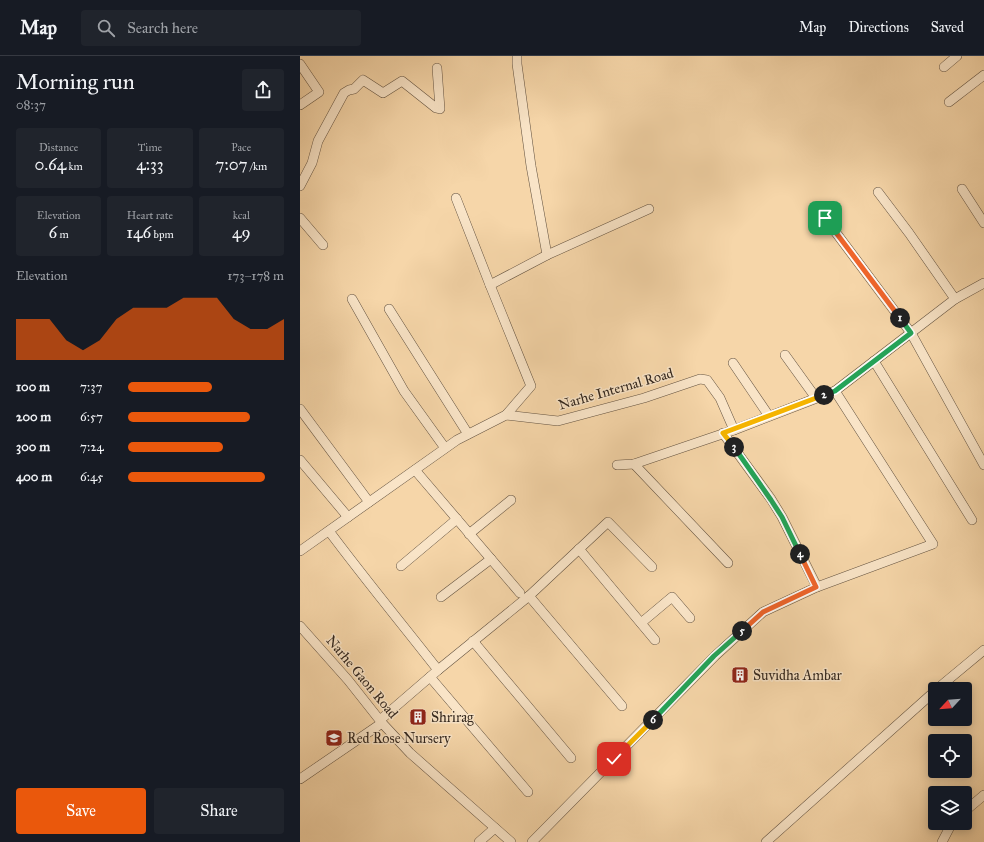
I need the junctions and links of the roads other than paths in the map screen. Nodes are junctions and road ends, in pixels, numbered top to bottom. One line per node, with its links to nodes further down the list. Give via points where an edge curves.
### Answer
1 (517, 56): 18 (street, via 516,64 531,166)
2 (958, 56): 4 (street)
3 (300, 64): 8 (street, via 318,92)
4 (944, 67)
5 (437, 68): 9 (street, via 440,109 402,81 383,93 363,80 354,89 344,93 318,141 312,163)
6 (984, 75): 7 (street)
7 (949, 102)
8 (300, 105)
9 (300, 186)
10 (962, 189): 16 (street)
11 (878, 192): 22 (street)
12 (456, 198): 20 (street)
13 (649, 209): 18 (street)
14 (300, 218): 17 (street)
15 (825, 218): 24 (street)
16 (984, 222)
17 (323, 245)
18 (547, 255): 20 (street)
19 (984, 283): 22 (street)
20 (490, 285): 31 (street, via 532,386)
21 (352, 299): 36 (street, via 404,391)
22 (955, 299): 24 (street)
23 (389, 309): 35 (street)
24 (911, 333): 26 (street); 40 (street)
25 (785, 355): 29 (street)
26 (874, 361): 28 (street); 46 (street)
27 (733, 363): 32 (street)
28 (835, 391): 29 (street); 55 (street, via 933,544)
29 (816, 398): 32 (street)
30 (300, 410): 43 (street)
31 (506, 415): 33 (street, Narhe Internal Road, via 558,421 644,398 700,379 707,380 720,398); 35 (street)
32 (769, 416): 33 (street)
33 (734, 430): 34 (street)
34 (723, 433): 38 (street); 55 (street, via 782,517)
35 (468, 434): 36 (street)
36 (445, 448): 41 (street)
37 (300, 460): 44 (street)
38 (634, 464): 39 (street); 52 (street)
39 (617, 465)
40 (984, 465)
41 (415, 470): 43 (street); 45 (street)
42 (511, 500): 48 (street)
43 (369, 502): 44 (street)
44 (348, 517): 47 (street)
45 (457, 519): 48 (street); 53 (street)
46 (972, 520)
47 (329, 531): 50 (street); 65 (street)
48 (469, 534): 51 (street)
49 (579, 549): 54 (street, via 608,522); 57 (street); 60 (street)
50 (300, 550)
51 (491, 559): 56 (street); 58 (street)
52 (728, 563)
53 (401, 566)
54 (652, 567)
55 (816, 587): 81 (street, via 763,612 714,656)
56 (520, 593)
57 (529, 596): 63 (street); 69 (street)
58 (441, 597)
59 (690, 618): 60 (street, via 672,597)
60 (641, 623): 62 (street)
61 (300, 626): 70 (street, Narhe Gaon Road)
62 (655, 640)
63 (473, 641): 65 (street); 71 (street)
64 (984, 650): 67 (street)
65 (438, 670): 66 (street)
66 (430, 677): 70 (street); 73 (street)
67 (946, 682)
68 (928, 697): 82 (street)
69 (622, 706)
70 (381, 722): 72 (street); 76 (street, Narhe Gaon Road, via 410,753)
71 (571, 758)
72 (300, 779)
73 (528, 792)
74 (984, 795): 75 (street)
75 (972, 805)
76 (495, 828): 79 (street); 80 (street, Narhe Gaon Road)
77 (950, 830): 78 (street)
78 (946, 840)
79 (479, 842)
80 (511, 842)
81 (532, 842)
82 (766, 842)

